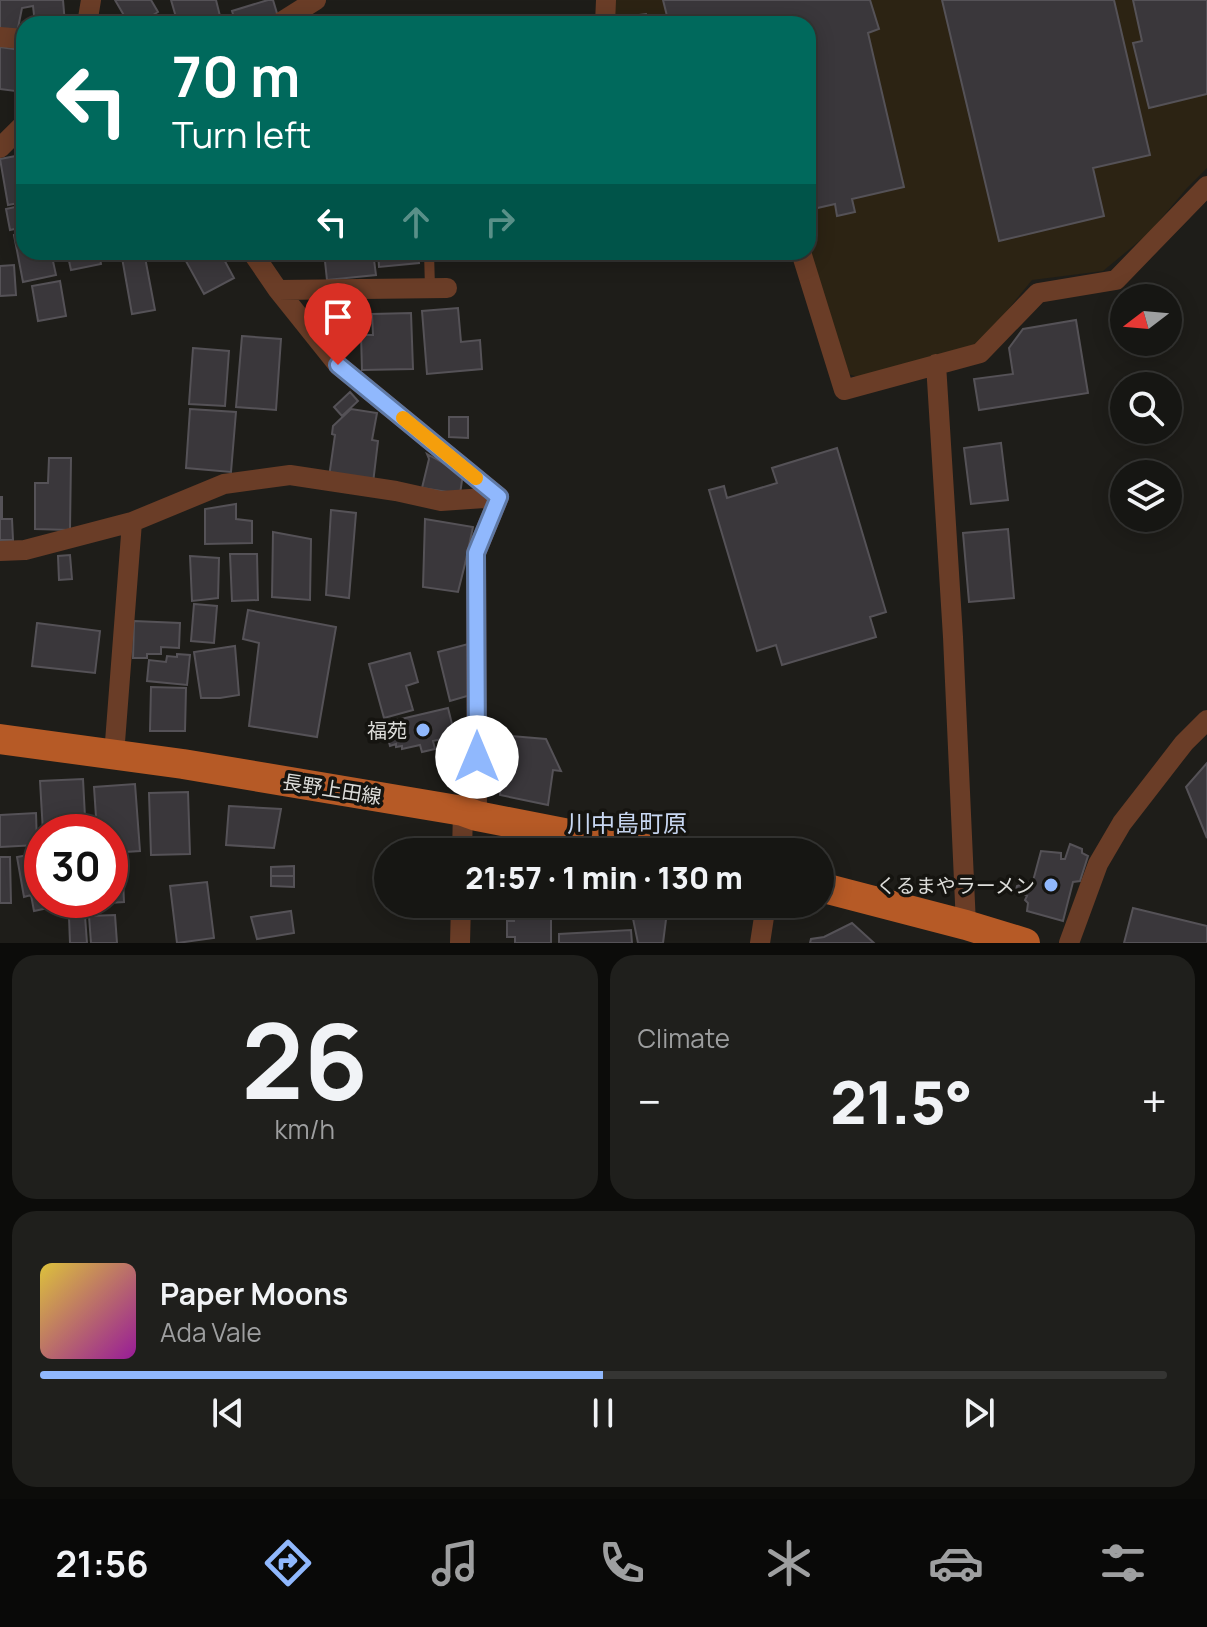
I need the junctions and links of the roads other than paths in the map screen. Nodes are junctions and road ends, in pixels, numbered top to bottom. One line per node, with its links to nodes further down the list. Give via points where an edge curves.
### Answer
1 (316, 0): 2 (street)
2 (291, 16)
3 (16, 132): 4 (street)
4 (0, 148)
5 (1207, 186): 11 (street, via 1116,280 1038,293 980,353)
6 (257, 260): 10 (street)
7 (431, 260): 9 (lane)
8 (803, 260): 11 (street, via 844,390)
9 (439, 288): 10 (street)
10 (278, 290): 12 (street, via 338,365)
11 (936, 364): 24 (street)
12 (499, 497): 13 (street, via 441,501 290,475 224,484); 18 (street, via 476,553)
13 (132, 522): 14 (street, via 25,550); 17 (street)
14 (0, 551)
15 (1207, 720): 28 (street, via 1122,823 1098,864)
16 (0, 739): 17 (main road, 長野上田線)
17 (114, 755): 18 (main road, 長野上田線)
18 (470, 813): 19 (street); 20 (main road, 長野上田線)
19 (465, 838)
20 (592, 838)
21 (834, 891): 24 (main road)
22 (461, 918): 25 (street)
23 (764, 918): 26 (street)
24 (966, 925): 27 (main road)
25 (460, 943)
26 (760, 943)
27 (1025, 943)
28 (1069, 943)

